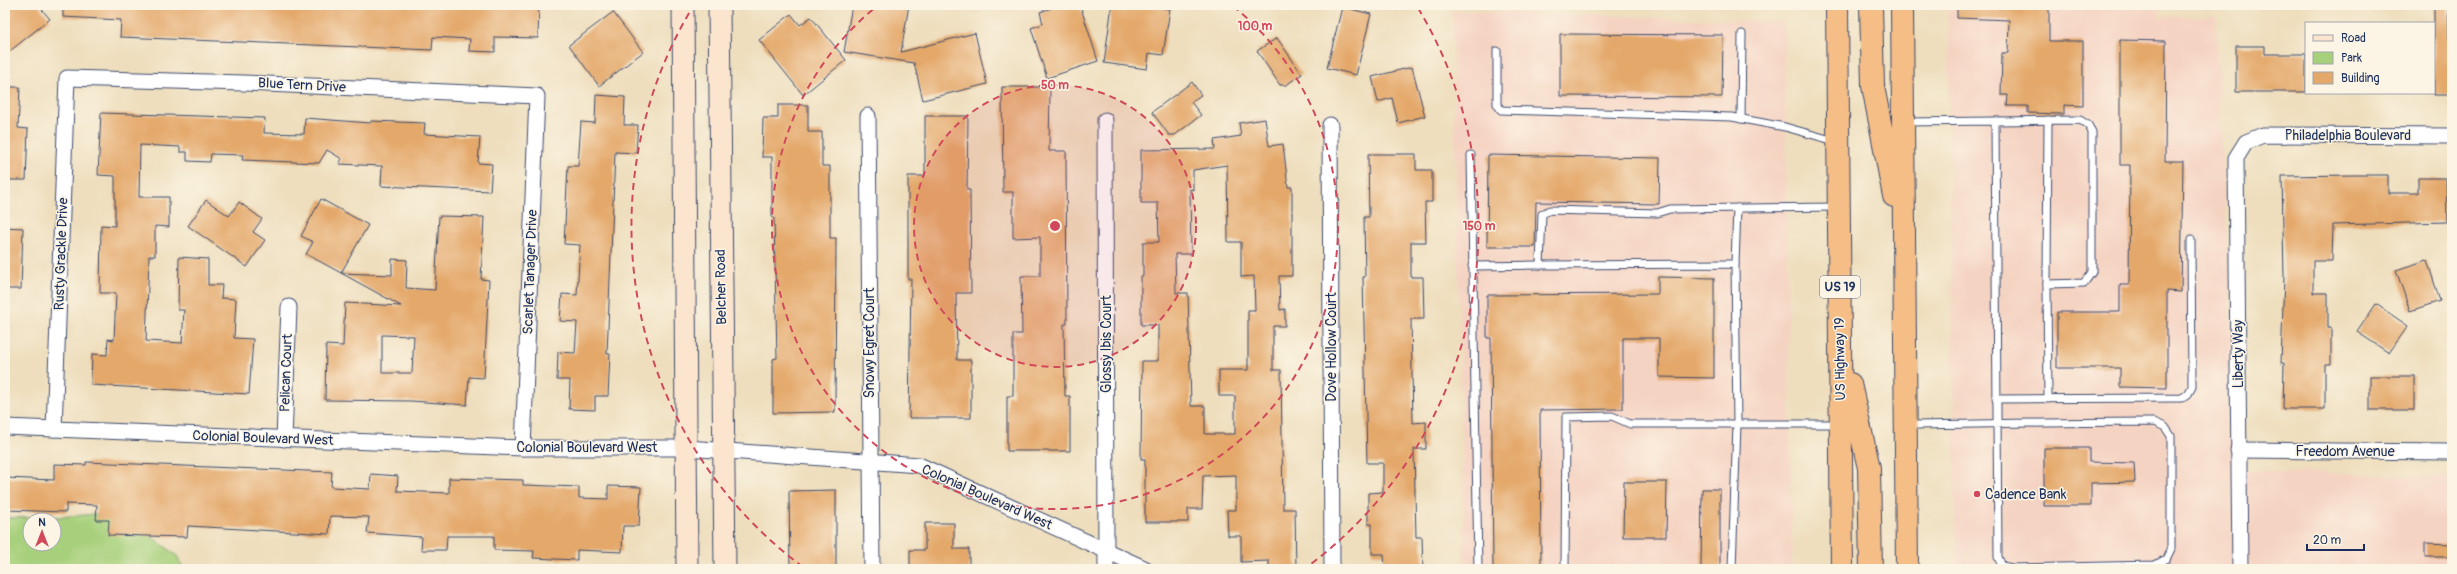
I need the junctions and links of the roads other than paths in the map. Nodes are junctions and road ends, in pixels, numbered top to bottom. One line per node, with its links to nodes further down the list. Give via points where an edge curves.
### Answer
1 (683, 5): 41 (main road)
2 (718, 5): 42 (main road, Belcher Road)
3 (1837, 5): 18 (highway, US Highway 19 / US 19)
4 (1871, 5): 24 (highway, via 1873,86)
5 (1902, 5): 15 (highway)
6 (1742, 34): 11 (lane)
7 (1497, 51): 11 (lane, via 1497,104 1501,110)
8 (67, 78): 9 (street, Blue Tern Drive); 38 (street, Rusty Grackle Drive)
9 (537, 96): 40 (street, Scarlet Tanager Drive)
10 (868, 116): 45 (street, Snowy Egret Court)
11 (1741, 119): 18 (lane, via 1785,127)
12 (1105, 120): 46 (street, Glossy Ibis Court)
13 (2048, 120): 14 (lane); 28 (lane); 28 (lane, via 2080,120 2088,125 2092,132 2092,272 2084,283)
14 (1995, 121): 15 (lane); 31 (lane)
15 (1903, 122): 24 (highway)
16 (1330, 125): 53 (street, Dove Hollow Court)
17 (2452, 136): 19 (street, Philadelphia Boulevard, via 2262,135)
18 (1839, 142): 21 (highway, US Highway 19 / US 19)
19 (2246, 142): 43 (street, Liberty Way, via 2236,158)
20 (1471, 155): 27 (lane)
21 (1839, 207): 22 (lane); 30 (highway, US Highway 19 / US 19)
22 (1737, 208): 25 (lane); 26 (lane, via 1670,209 1657,213 1550,210 1542,214)
23 (2191, 240): 32 (lane, via 2192,387 2188,394 2182,398)
24 (1904, 252): 36 (highway)
25 (1735, 264): 26 (lane); 33 (lane)
26 (1540, 265): 27 (lane)
27 (1472, 266): 54 (lane)
28 (2047, 284): 32 (lane)
29 (289, 307): 39 (street, Pelican Court)
30 (1840, 340): 34 (highway, US Highway 19 / US 19); 58 (highway, via 1869,468)
31 (1996, 399): 32 (lane); 35 (lane)
32 (2048, 399)
33 (1737, 424): 34 (lane); 55 (lane, via 1630,424 1612,416 1566,416); 56 (lane)
34 (1841, 424): 57 (highway, US Highway 19 / US 19)
35 (1996, 424): 36 (lane); 47 (lane, via 1998,557); 47 (lane, via 2154,422 2165,427 2171,436 2171,549 2166,559 2155,565)
36 (1906, 425): 59 (highway)
37 (5, 427): 38 (street, Colonial Boulevard West)
38 (54, 429): 39 (street, Colonial Boulevard West)
39 (284, 439): 40 (street, Colonial Boulevard West)
40 (523, 448): 41 (street, Colonial Boulevard West)
41 (687, 448): 42 (street, Colonial Boulevard West); 48 (main road)
42 (723, 450): 45 (street, Colonial Boulevard West); 49 (main road, Belcher Road)
43 (2238, 450): 44 (street, Freedom Avenue); 60 (street, Liberty Way)
44 (2452, 452)
45 (870, 460): 46 (street, Colonial Boulevard West, via 919,465); 50 (street, Snowy Egret Court)
46 (1106, 551): 51 (street, Glossy Ibis Court); 52 (street, Colonial Boulevard West)
47 (2002, 567)
48 (687, 569)
49 (725, 569)
50 (872, 569)
51 (1106, 569)
52 (1146, 569)
53 (1332, 569)
54 (1478, 569)
55 (1565, 569)
56 (1732, 569)
57 (1842, 569)
58 (1871, 569)
59 (1907, 569)
60 (2240, 569)

